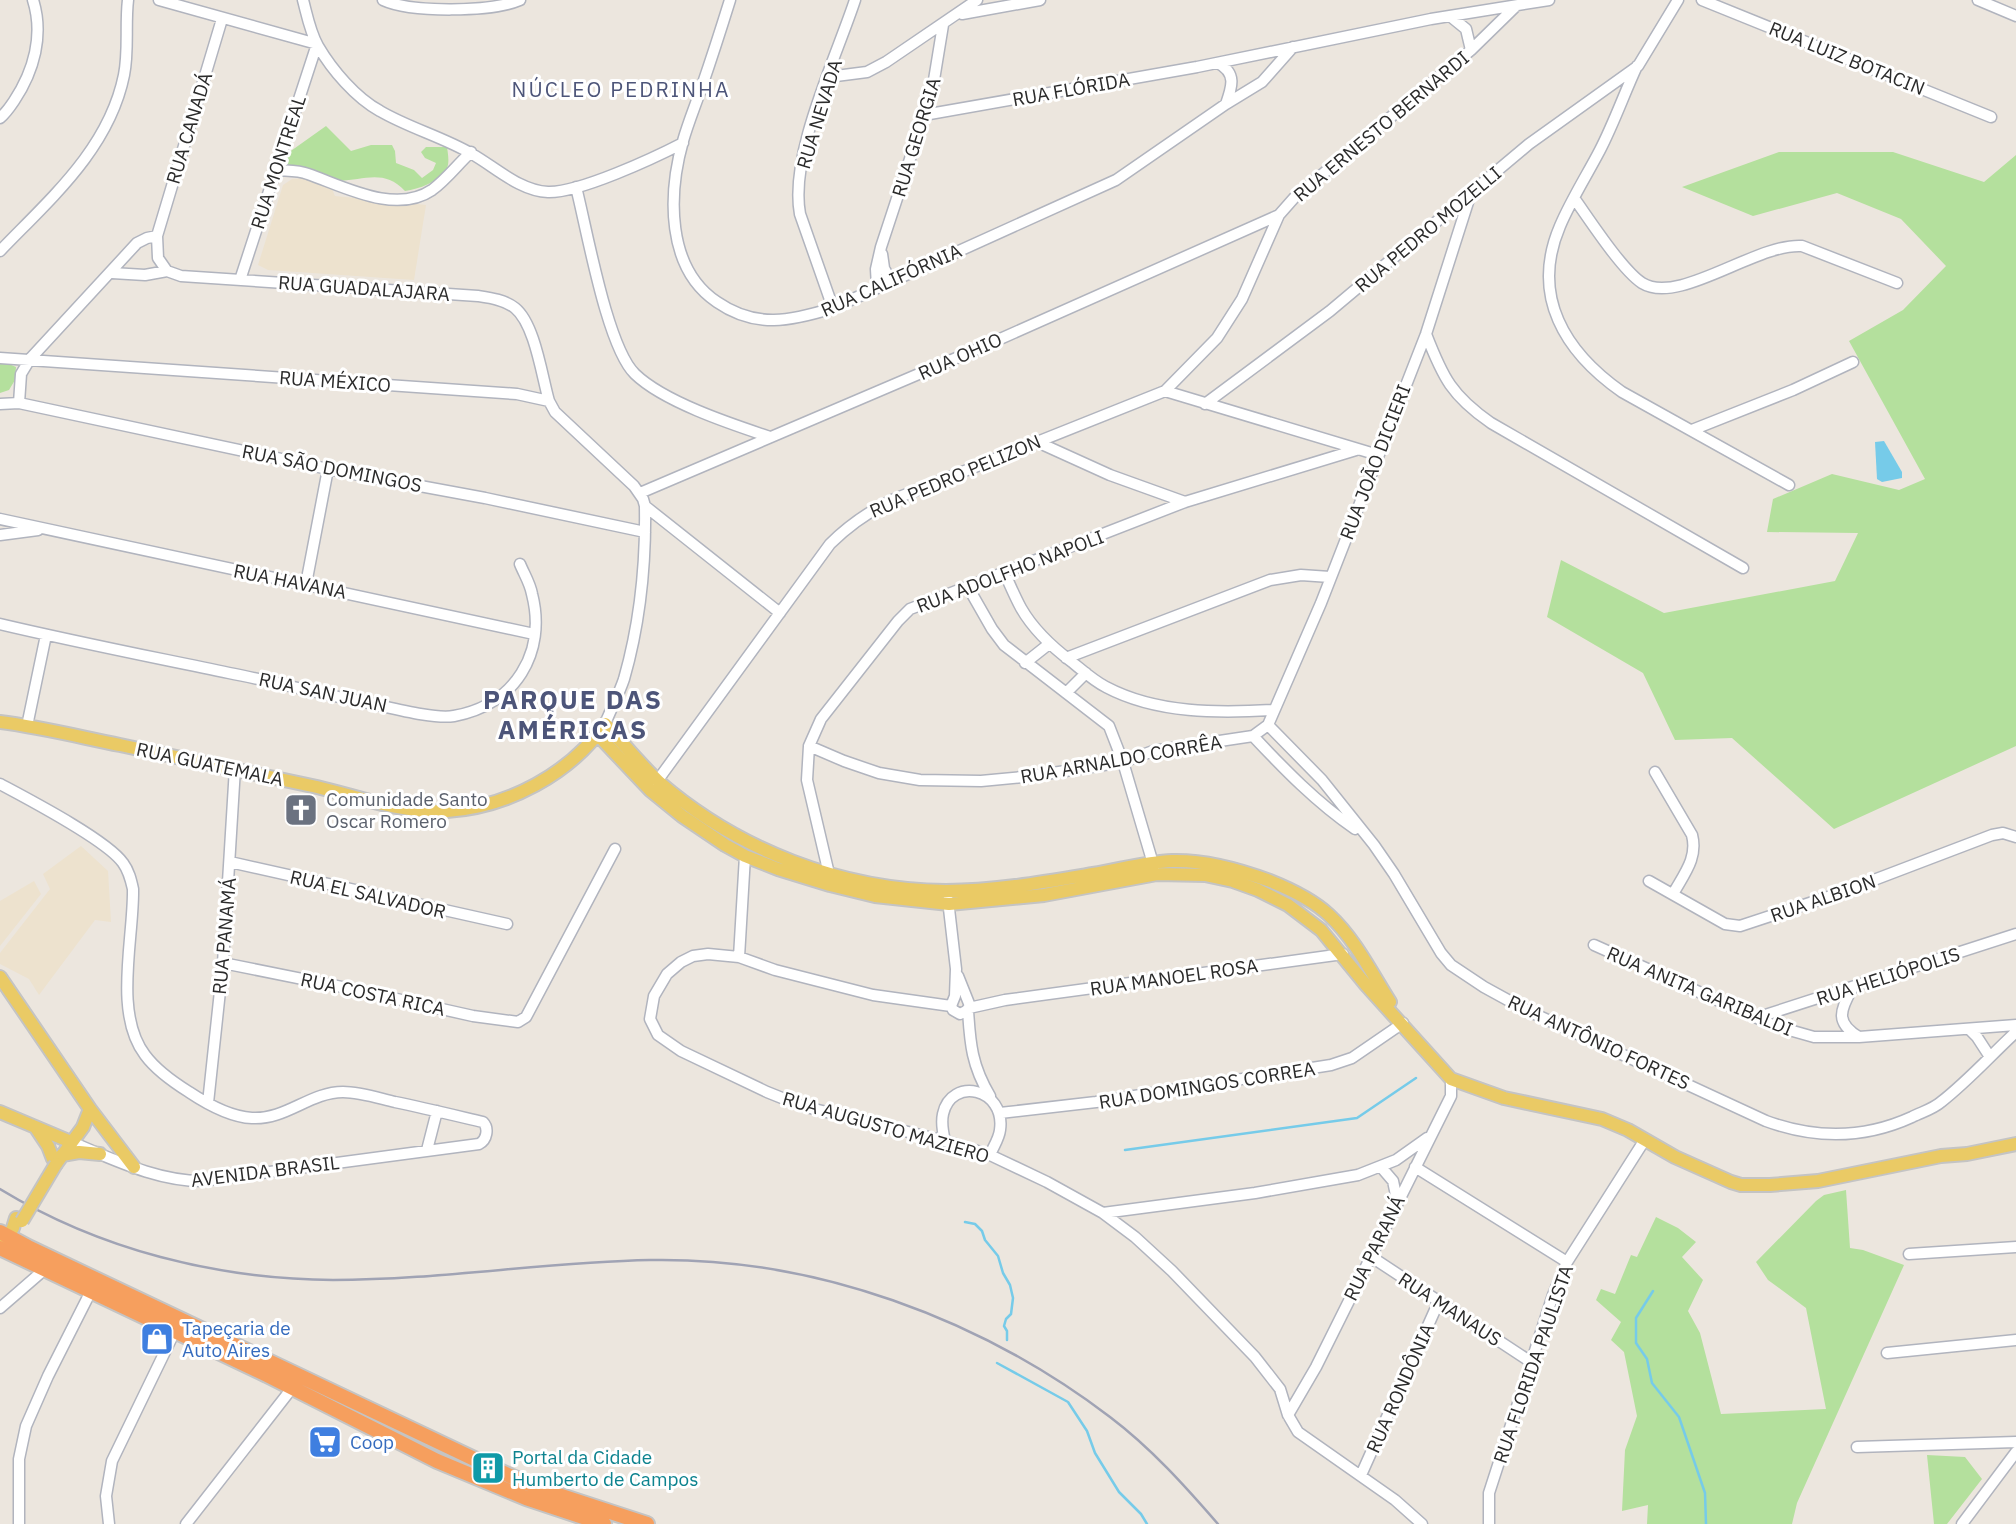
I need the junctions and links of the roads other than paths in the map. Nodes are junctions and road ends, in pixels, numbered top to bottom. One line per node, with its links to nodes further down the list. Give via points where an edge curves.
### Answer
1 (33, 0): 29 (street, via 37,48 33,64)
2 (128, 0): 41 (street, via 124,76 108,123 67,182)
3 (159, 0): 20 (street)
4 (303, 0): 22 (street)
5 (383, 0): 6 (street, via 451,9)
6 (520, 0)
7 (730, 0): 32 (street, RUA CALIFÓRNIA)
8 (855, 0): 27 (street, RUA NEVADA)
9 (977, 0): 17 (street)
10 (1035, 0): 11 (street); 17 (street)
11 (1041, 0)
12 (1549, 0): 16 (street)
13 (1702, 0): 31 (street, RUA LUIZ BOTACIN)
14 (1978, 0): 19 (street)
15 (1673, 2): 26 (street, RUA PEDRO MOZELLI)
16 (1515, 7): 18 (street); 24 (street, RUA ERNESTO BERNARDI)
17 (958, 14): 21 (street)
18 (1450, 16): 23 (street); 24 (street, via 1466,29)
19 (2016, 16)
20 (222, 19): 22 (street); 39 (street, RUA CANADÁ)
21 (943, 25): 27 (street, via 867,72); 30 (street, RUA GEORGIA)
22 (317, 44): 33 (street, via 346,82 379,111); 34 (street, RUA MONTREAL)
23 (1293, 47): 25 (street, RUA FLÓRIDA); 28 (street, RUA CALIFÓRNIA, via 1262,82)
24 (1471, 50): 38 (street, RUA ERNESTO BERNARDI)
25 (1218, 63): 28 (street, via 1233,81); 30 (street, RUA FLÓRIDA)
26 (1638, 66): 36 (street, RUA PEDRO MOZELLI, via 1529,144); 37 (street)
27 (828, 77): 48 (street, RUA NEVADA, via 807,137 797,200)
28 (1226, 104): 45 (street, RUA CALIFÓRNIA, via 1116,180)
29 (2, 114)
30 (924, 115): 40 (street, RUA GEORGIA)
31 (1991, 117)
32 (682, 143): 35 (street); 48 (street, RUA CALIFÓRNIA, via 674,229 679,251 697,285 727,309 765,320 799,319)
33 (471, 152): 34 (street, via 434,189 410,198 356,193 306,173); 35 (street, via 531,189 554,192)
34 (276, 170): 44 (street, RUA MONTREAL)
35 (576, 187): 59 (street, via 610,324 627,365 650,387 713,418)
36 (1471, 195): 49 (street, RUA JOÃO DICIERI); 57 (street, RUA PEDRO MOZELLI, via 1330,311)
37 (1574, 198): 46 (street, via 1629,272 1651,287 1662,289 1699,280 1744,259 1791,245); 58 (street, via 1559,229 1549,276 1559,325 1597,375)
38 (1279, 215): 53 (street, RUA ERNESTO BERNARDI, via 1242,299 1217,338); 59 (street, RUA OHIO)
39 (156, 236): 42 (street, via 158,258); 43 (street, via 137,243)
40 (881, 247): 45 (street); 47 (street, RUA GEORGIA)
41 (0, 251)
42 (167, 271): 43 (street, RUA GUADALAJARA); 44 (street, RUA GUADALAJARA)
43 (112, 273): 51 (street)
44 (240, 280): 54 (street, RUA GUADALAJARA, via 499,300 514,307 528,327)
45 (891, 281): 47 (street, RUA CALIFÓRNIA)
46 (1897, 283)
47 (877, 287): 48 (street, RUA CALIFÓRNIA)
48 (833, 308)
49 (1426, 334): 62 (street, RUA JOÃO DICIERI); 73 (street, via 1441,372 1469,408)
50 (0, 358): 51 (street, RUA MÉXICO)
51 (30, 359): 54 (street, RUA MÉXICO, via 517,394); 55 (street, via 21,374)
52 (1853, 362): 58 (street)
53 (1165, 391): 57 (street); 60 (street, RUA PEDRO PELIZON)
54 (549, 401): 65 (street, via 564,422)
55 (19, 403): 56 (street, RUA SÃO DOMINGOS); 63 (street, RUA SÃO DOMINGOS)
56 (0, 404)
57 (1205, 404): 61 (street)
58 (1692, 430): 64 (street)
59 (770, 437): 65 (street, RUA OHIO)
60 (1035, 441): 66 (street); 78 (street, RUA PEDRO PELIZON, via 865,514 830,544)
61 (1356, 450): 62 (street); 66 (street, RUA ADOLFHO NAPOLI)
62 (1378, 456): 75 (street, RUA JOÃO DICIERI)
63 (328, 469): 70 (street, RUA SÃO DOMINGOS); 76 (street)
64 (1789, 485)
65 (637, 490): 67 (street, RUA GUATEMALA)
66 (1185, 502): 74 (street, RUA ADOLFHO NAPOLI)
67 (645, 506): 70 (street, RUA GUATEMALA); 78 (street)
68 (0, 519): 69 (street, RUA HAVANA)
69 (46, 529): 71 (street, RUA HAVANA); 76 (street, RUA HAVANA)
70 (645, 532): 91 (street, RUA GUATEMALA, via 632,649)
71 (0, 536)
72 (520, 564): 80 (street, RUA SAN JUAN, via 534,603)
73 (1743, 568)
74 (1005, 574): 77 (street, RUA ADOLFHO NAPOLI); 82 (street, via 1022,609)
75 (1330, 577): 83 (street, via 1270,580); 87 (street, RUA JOÃO DICIERI)
76 (306, 584): 80 (street, RUA HAVANA)
77 (968, 587): 84 (street, via 992,629); 93 (street, RUA ADOLFHO NAPOLI, via 910,609 821,719)
78 (780, 613): 98 (street, RUA PEDRO PELIZON)
79 (0, 624): 81 (street, RUA SAN JUAN)
80 (534, 634): 81 (street, RUA SAN JUAN, via 529,659 506,693 489,704 450,716)
81 (46, 635): 90 (street)
82 (1049, 643): 83 (street); 84 (street)
83 (1066, 658): 85 (street)
84 (1025, 663): 86 (street)
85 (1086, 673): 86 (street); 87 (street, via 1128,696 1172,708 1223,713)
86 (1066, 693): 94 (street, via 1109,726)
87 (1274, 710): 89 (street, RUA JOÃO DICIERI)
88 (0, 722): 90 (main road, RUA GUATEMALA)
89 (1268, 725): 92 (street, RUA ARNALDO CORRÊA); 99 (street, RUA ANTÔNIO FORTES, via 1322,780)
90 (27, 726): 95 (main road, RUA GUATEMALA)
91 (601, 729): 95 (main road, RUA GUATEMALA, via 573,760 545,780 495,802 451,811 378,802); 98 (main road)
92 (1253, 736): 94 (street, RUA ARNALDO CORRÊA, via 1153,751); 99 (street, via 1326,809)
93 (809, 746): 94 (street, RUA ARNALDO CORRÊA, via 879,773 920,780 981,781); 105 (street, RUA ADOLFHO NAPOLI, via 807,780)
94 (1123, 762): 104 (street)
95 (235, 768): 103 (street, RUA PANAMÁ)
96 (1655, 772): 107 (street, via 1694,845 1690,864)
97 (0, 784): 129 (street, via 123,862 133,889 128,997 133,1034 160,1071)
98 (654, 785): 102 (main road, via 682,816); 105 (main road, via 747,843)
99 (1364, 835): 124 (street, RUA ANTÔNIO FORTES, via 1394,874 1441,953 1458,970 1526,1010 1788,1129 1840,1135 1901,1122 1939,1104)
100 (2016, 837): 107 (street, RUA ALBION, via 2003,833 1740,926 1725,924)
101 (615, 849): 114 (street, RUA COSTA RICA, via 522,1021 473,1016)
102 (745, 856): 108 (main road, via 830,886 875,896); 113 (street)
103 (230, 862): 109 (street, RUA EL SALVADOR); 114 (street, RUA PANAMÁ)
104 (1155, 868): 108 (main road, via 1044,895); 112 (main road, via 1205,875 1258,890 1303,915); 119 (main road, via 1196,862 1223,866 1308,900 1329,914 1351,940)
105 (829, 874): 108 (main road)
106 (1649, 881): 107 (street, RUA ALBION)
107 (1673, 894)
108 (948, 897): 117 (street)
109 (507, 924)
110 (2016, 934): 116 (street, RUA HELIÓPOLIS)
111 (1594, 945): 118 (street, RUA ANITA GARIBALDI)
112 (1343, 954): 117 (street, RUA MANOEL ROSA); 119 (main road)
113 (739, 957): 117 (street, RUA MANOEL ROSA, via 841,988); 138 (street, RUA AUGUSTO MAZIERO, via 693,956 667,974 650,1009 658,1035 681,1051 802,1106)
114 (223, 963): 129 (street, RUA PANAMÁ)
115 (0, 977): 130 (main road)
116 (1852, 989): 118 (street, RUA HELIÓPOLIS); 123 (street, via 1842,1018)
117 (961, 1003): 125 (street)
118 (1759, 1017): 123 (street, RUA ANITA GARIBALDI, via 1814,1037)
119 (1402, 1023): 126 (main road); 133 (street, RUA DOMINGOS CORREA, via 1352,1058 1331,1065)
120 (2016, 1025): 121 (street, RUA ANITA GARIBALDI)
121 (1969, 1029): 123 (street, RUA ANITA GARIBALDI); 124 (street)
122 (2016, 1032): 124 (street, RUA ANTÔNIO FORTES)
123 (1859, 1037)
124 (1990, 1057)
125 (978, 1075): 127 (street, via 974,1085); 128 (street)
126 (1451, 1079): 135 (street, RUA PARANÁ, via 1451,1096); 137 (main road, via 1504,1098 1602,1119)
127 (963, 1092): 128 (street, via 983,1093); 138 (street, via 954,1096 944,1112)
128 (992, 1099): 133 (street)
129 (208, 1103): 131 (street, via 235,1115 265,1118 325,1094 353,1092)
130 (90, 1109): 136 (main road, via 83,1126); 144 (main road)
131 (437, 1111): 140 (street); 140 (street, AVENIDA BRASIL, via 482,1122 485,1139 480,1144)
132 (0, 1112): 134 (main road, AVENIDA BRASIL)
133 (1000, 1113): 142 (street, via 1000,1130)
134 (35, 1128): 136 (main road, AVENIDA BRASIL); 143 (main road)
135 (1430, 1136): 145 (street); 146 (street, RUA PARANÁ)
136 (68, 1141): 141 (street, AVENIDA BRASIL); 143 (main road)
137 (1644, 1141): 139 (main road, via 1741,1185 1818,1181); 153 (street, RUA FLORIDA PAULISTA)
138 (945, 1142): 142 (street, RUA AUGUSTO MAZIERO)
139 (2016, 1144)
140 (427, 1150): 144 (street, AVENIDA BRASIL, via 202,1181 180,1181)
141 (100, 1154): 143 (main road, via 79,1152); 144 (street, AVENIDA BRASIL)
142 (990, 1155): 148 (street, RUA AUGUSTO MAZIERO)
143 (55, 1160): 149 (main road)
144 (134, 1167)
145 (1381, 1167): 147 (street, via 1392,1181); 148 (street, via 1255,1193)
146 (1415, 1167): 147 (street, RUA PARANÁ); 153 (street)
147 (1397, 1202): 152 (street, RUA PARANÁ)
148 (1103, 1213): 163 (street, RUA AUGUSTO MAZIERO, via 1172,1271 1255,1357 1280,1389)
149 (8, 1235): 154 (highway); 162 (highway)
150 (2016, 1247): 151 (street)
151 (1909, 1254)
152 (1370, 1256): 156 (street, RUA MANAUS); 163 (street, RUA PARANÁ)
153 (1567, 1262): 161 (street, RUA FLORIDA PAULISTA)
154 (45, 1269): 155 (highway); 157 (street)
155 (91, 1290): 158 (highway); 168 (street, via 26,1426 19,1459)
156 (1439, 1301): 161 (street, RUA MANAUS); 167 (street, RUA RONDÔNIA)
157 (0, 1308)
158 (174, 1331): 162 (highway); 169 (street, via 112,1461 106,1496)
159 (2016, 1340): 160 (street)
160 (1887, 1353)
161 (1531, 1362): 174 (street, RUA FLORIDA PAULISTA, via 1489,1493)
162 (297, 1382): 170 (street); 171 (highway, via 437,1461); 172 (highway, via 546,1491)
163 (1288, 1415): 167 (street, RUA AUGUSTO MAZIERO, via 1298,1432)
164 (2016, 1442): 165 (street)
165 (1857, 1447)
166 (2016, 1452): 175 (street)
167 (1361, 1475): 173 (street, RUA AUGUSTO MAZIERO)
168 (19, 1524)
169 (109, 1524)
170 (186, 1524)
171 (604, 1524)
172 (647, 1524)
173 (1422, 1524)
174 (1489, 1524)
175 (1962, 1524)

